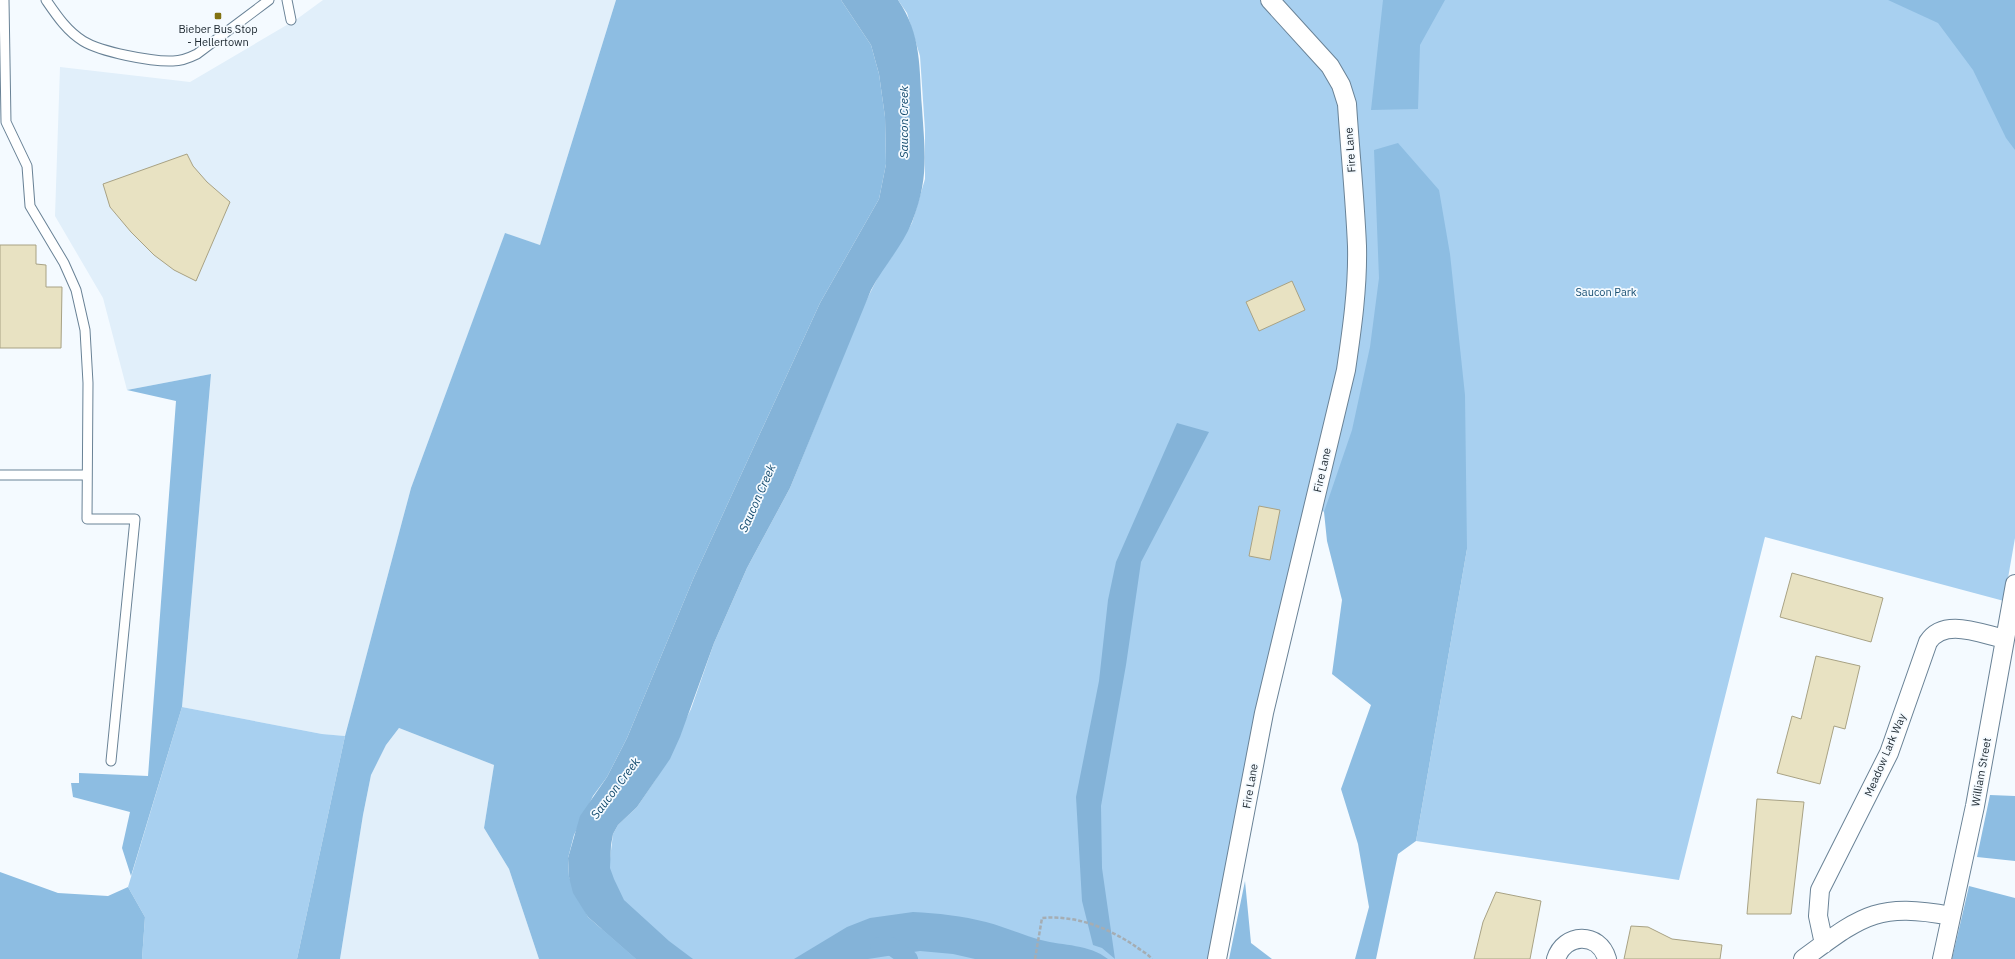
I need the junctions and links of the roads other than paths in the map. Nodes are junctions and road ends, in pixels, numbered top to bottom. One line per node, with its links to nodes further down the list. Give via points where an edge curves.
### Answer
1 (4, 0): 8 (lane, via 6,122 27,166 30,206 64,263 76,290 85,330 88,383)
2 (46, 0): 3 (lane, via 67,28 94,46 112,52 174,61 191,57 203,50)
3 (269, 0)
4 (287, 0): 6 (lane)
5 (1270, 0): 14 (street, Fire Lane, via 1330,66 1341,85 1347,104 1356,241 1355,282 1346,370 1264,713)
6 (291, 20)
7 (0, 475): 8 (lane)
8 (87, 475): 11 (lane, via 87,519 135,519)
9 (2015, 584): 10 (street, William Street)
10 (2005, 639): 12 (street, William Street, via 1975,806); 13 (street, Meadow Lark Way, via 1948,628 1938,631 1928,642 1889,752 1820,890 1818,916)
11 (111, 760)
12 (1951, 916): 13 (street, via 1915,910 1886,911 1858,921); 18 (street, William Street)
13 (1824, 944): 17 (street)
14 (1217, 959)
15 (1556, 959): 16 (street, via 1565,943 1584,938 1593,940 1600,946)
16 (1607, 959)
17 (1804, 959)
18 (1942, 959)

